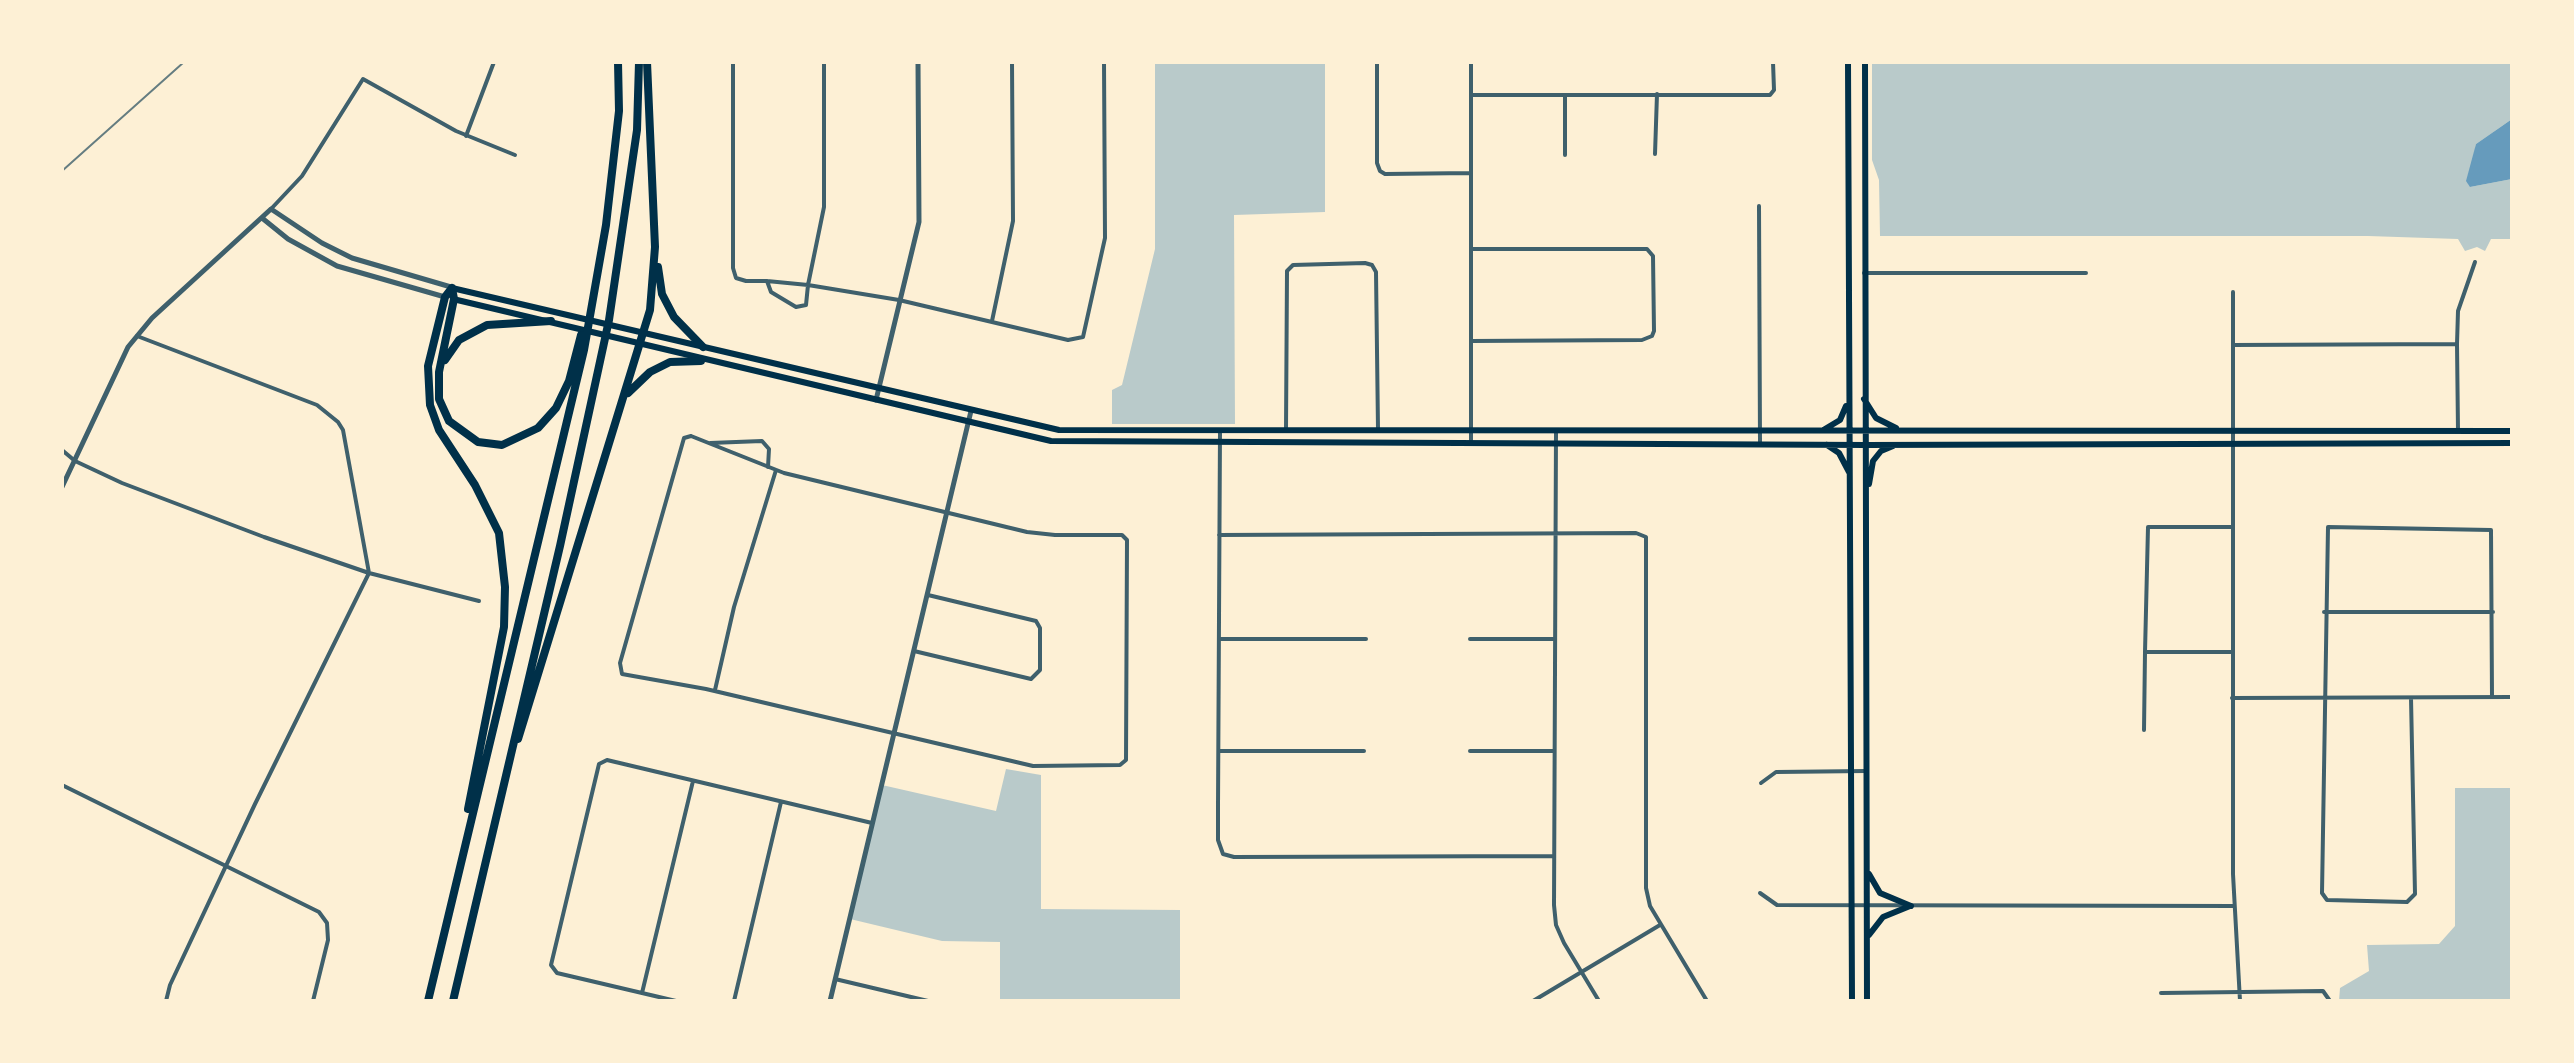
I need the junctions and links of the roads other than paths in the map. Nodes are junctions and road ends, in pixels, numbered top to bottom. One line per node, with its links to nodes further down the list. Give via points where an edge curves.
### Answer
1 (494, 62): 18 (street)
2 (618, 62): 29 (highway, via 619,111)
3 (639, 62): 120 (highway, via 637,130 618,274)
4 (647, 62): 26 (highway)
5 (733, 62): 32 (street, via 733,268 736,278)
6 (824, 62): 33 (street, via 824,207)
7 (918, 62): 37 (street, via 919,222)
8 (1012, 62): 38 (street, via 1013,221)
9 (1104, 62): 38 (street, via 1105,238 1083,337 1068,340)
10 (1377, 62): 22 (street, via 1380,171)
11 (1471, 62): 16 (street)
12 (1773, 62): 15 (street, via 1770,95)
13 (1848, 62): 51 (main road)
14 (1865, 62): 30 (main road)
15 (1657, 94): 17 (street); 19 (street)
16 (1471, 95): 17 (street); 22 (street)
17 (1565, 95): 21 (street)
18 (466, 136): 20 (street); 24 (street, via 363,79 302,176)
19 (1655, 154)
20 (515, 155)
21 (1565, 155)
22 (1471, 173): 27 (street)
23 (1759, 206): 59 (street)
24 (271, 209): 25 (street); 34 (street, via 352,258)
25 (262, 218): 36 (street, via 337,266); 41 (street)
26 (655, 247): 40 (highway); 46 (highway, via 662,294 674,317)
27 (1471, 249): 42 (street); 42 (street, via 1647,249 1653,256 1654,331 1642,340)
28 (2475, 262): 43 (street, via 2458,311)
29 (598, 273): 48 (highway, via 569,381 556,408 526,435 502,445 467,437 443,409); 123 (highway)
30 (1864, 273): 31 (street); 52 (main road)
31 (2086, 273)
32 (767, 281): 33 (street); 33 (street, via 771,292 802,308)
33 (808, 285): 37 (street)
34 (452, 288): 36 (highway); 40 (main road)
35 (2233, 292): 45 (street)
36 (449, 298): 39 (main road); 48 (highway); 123 (highway, via 428,366 430,405 499,533 505,587 504,627)
37 (899, 300): 38 (street); 49 (street)
38 (992, 321)
39 (555, 322): 44 (main road); 48 (highway, via 508,322 469,333 450,349)
40 (644, 334): 44 (highway); 46 (main road)
41 (137, 336): 81 (street); 91 (street, via 317,405 338,422)
42 (1471, 341): 58 (street)
43 (2457, 344): 45 (street); 67 (street)
44 (640, 345): 47 (main road); 50 (highway)
45 (2233, 345): 63 (street)
46 (703, 347): 49 (main road)
47 (701, 361): 50 (highway, via 670,362 650,372); 53 (main road)
48 (439, 372)
49 (878, 389): 53 (street); 54 (main road)
50 (625, 397): 120 (highway)
51 (1849, 399): 60 (main road); 66 (main road, via 1843,418)
52 (1864, 399): 61 (main road); 62 (main road, via 1878,420)
53 (875, 401): 55 (main road)
54 (971, 411): 55 (street); 56 (main road, via 1059,430)
55 (968, 424): 69 (main road, via 1051,441); 87 (street)
56 (1220, 430): 64 (main road); 69 (street)
57 (1378, 430): 58 (main road); 64 (main road); 64 (street, via 1376,272 1365,263 1293,265 1287,271)
58 (1471, 430): 65 (main road); 70 (street)
59 (1760, 430): 65 (main road); 66 (main road); 75 (street)
60 (1849, 430): 61 (main road); 66 (main road); 78 (main road)
61 (1866, 430): 62 (main road); 79 (main road)
62 (1907, 430): 63 (main road)
63 (2233, 430): 67 (main road); 72 (street)
64 (1286, 431)
65 (1556, 431): 74 (street)
66 (1823, 431)
67 (2458, 431): 68 (main road)
68 (2512, 431)
69 (1219, 442): 70 (main road); 90 (street)
70 (1471, 442): 74 (main road)
71 (709, 443): 82 (street); 82 (street, via 762,441 769,449); 103 (street, via 684,438 619,668 626,676)
72 (2233, 443): 73 (main road); 76 (main road); 88 (street)
73 (2512, 443)
74 (1556, 444): 75 (main road); 89 (street)
75 (1760, 444): 77 (main road)
76 (1898, 444): 79 (main road); 86 (main road, via 1873,461)
77 (1827, 445): 78 (main road); 84 (main road, via 1839,453)
78 (1849, 445): 79 (main road); 84 (main road)
79 (1866, 445): 86 (main road)
80 (62, 450): 81 (street)
81 (75, 461): 85 (street); 91 (street, via 187,509)
82 (768, 467): 83 (street)
83 (776, 470): 87 (street); 103 (street)
84 (1851, 476): 115 (main road)
85 (62, 487)
86 (1866, 503): 116 (main road)
87 (946, 512): 92 (street); 110 (street, via 1041,534 1122,535 1127,540 1126,760 1120,765 1033,766)
88 (2233, 528): 101 (street, via 2148,527); 102 (street)
89 (1555, 534): 90 (street); 99 (street); 132 (street, via 1646,537 1646,888)
90 (1219, 535): 96 (street)
91 (369, 573): 93 (street); 125 (street)
92 (928, 595): 100 (street); 100 (street, via 1036,621 1040,670 1031,679)
93 (479, 601)
94 (2324, 612): 95 (street); 95 (street, via 2325,532 2338,527 2491,530); 107 (street)
95 (2493, 612): 104 (street)
96 (1219, 639): 97 (street); 111 (street)
97 (1366, 639)
98 (1470, 639): 99 (street)
99 (1554, 639): 114 (street)
100 (914, 651): 110 (street)
101 (2145, 652): 102 (street); 109 (street)
102 (2233, 652): 106 (street)
103 (715, 690): 110 (street)
104 (2492, 697): 105 (street); 108 (street)
105 (2512, 697)
106 (2232, 698): 107 (street); 131 (street)
107 (2324, 698): 108 (street); 108 (street, via 2322,893 2331,902 2407,902 2415,894)
108 (2411, 698)
109 (2144, 730)
110 (894, 733): 122 (street)
111 (1219, 751): 112 (street); 124 (street, via 1218,840 1223,854)
112 (1364, 751)
113 (1470, 751): 114 (street)
114 (1554, 751): 124 (street)
115 (1851, 771): 116 (street); 118 (street, via 1776,772); 128 (main road)
116 (1866, 771): 126 (main road)
117 (693, 781): 121 (street); 136 (street); 136 (street, via 607,760 599,764 553,952 551,965 557,973)
118 (1761, 783)
119 (62, 785): 125 (street)
120 (503, 786): 142 (highway)
121 (781, 802): 122 (street); 144 (street)
122 (872, 823): 135 (street)
123 (466, 837): 141 (highway)
124 (1554, 856): 134 (street, via 1556,925)
125 (227, 867): 139 (street); 140 (street, via 319,912 327,923)
126 (1867, 869): 129 (main road); 130 (main road, via 1880,893)
127 (1760, 893): 128 (street, via 1777,905)
128 (1852, 905): 129 (street); 150 (main road)
129 (1867, 905): 130 (street); 133 (main road)
130 (1911, 906): 131 (street); 133 (main road, via 1883,917)
131 (2234, 906): 138 (street)
132 (1660, 925): 134 (street); 149 (street)
133 (1867, 938): 151 (main road)
134 (1582, 972): 147 (street); 148 (street)
135 (835, 979): 145 (street); 146 (street)
136 (642, 993): 143 (street)
137 (2161, 993): 138 (street)
138 (2240, 994): 152 (street); 153 (street, via 2323,991)
139 (166, 1001)
140 (313, 1001)
141 (428, 1001)
142 (453, 1001)
143 (676, 1001)
144 (734, 1001)
145 (830, 1001)
146 (928, 1001)
147 (1533, 1001)
148 (1599, 1001)
149 (1707, 1001)
150 (1852, 1001)
151 (1867, 1001)
152 (2240, 1001)
153 (2330, 1001)

